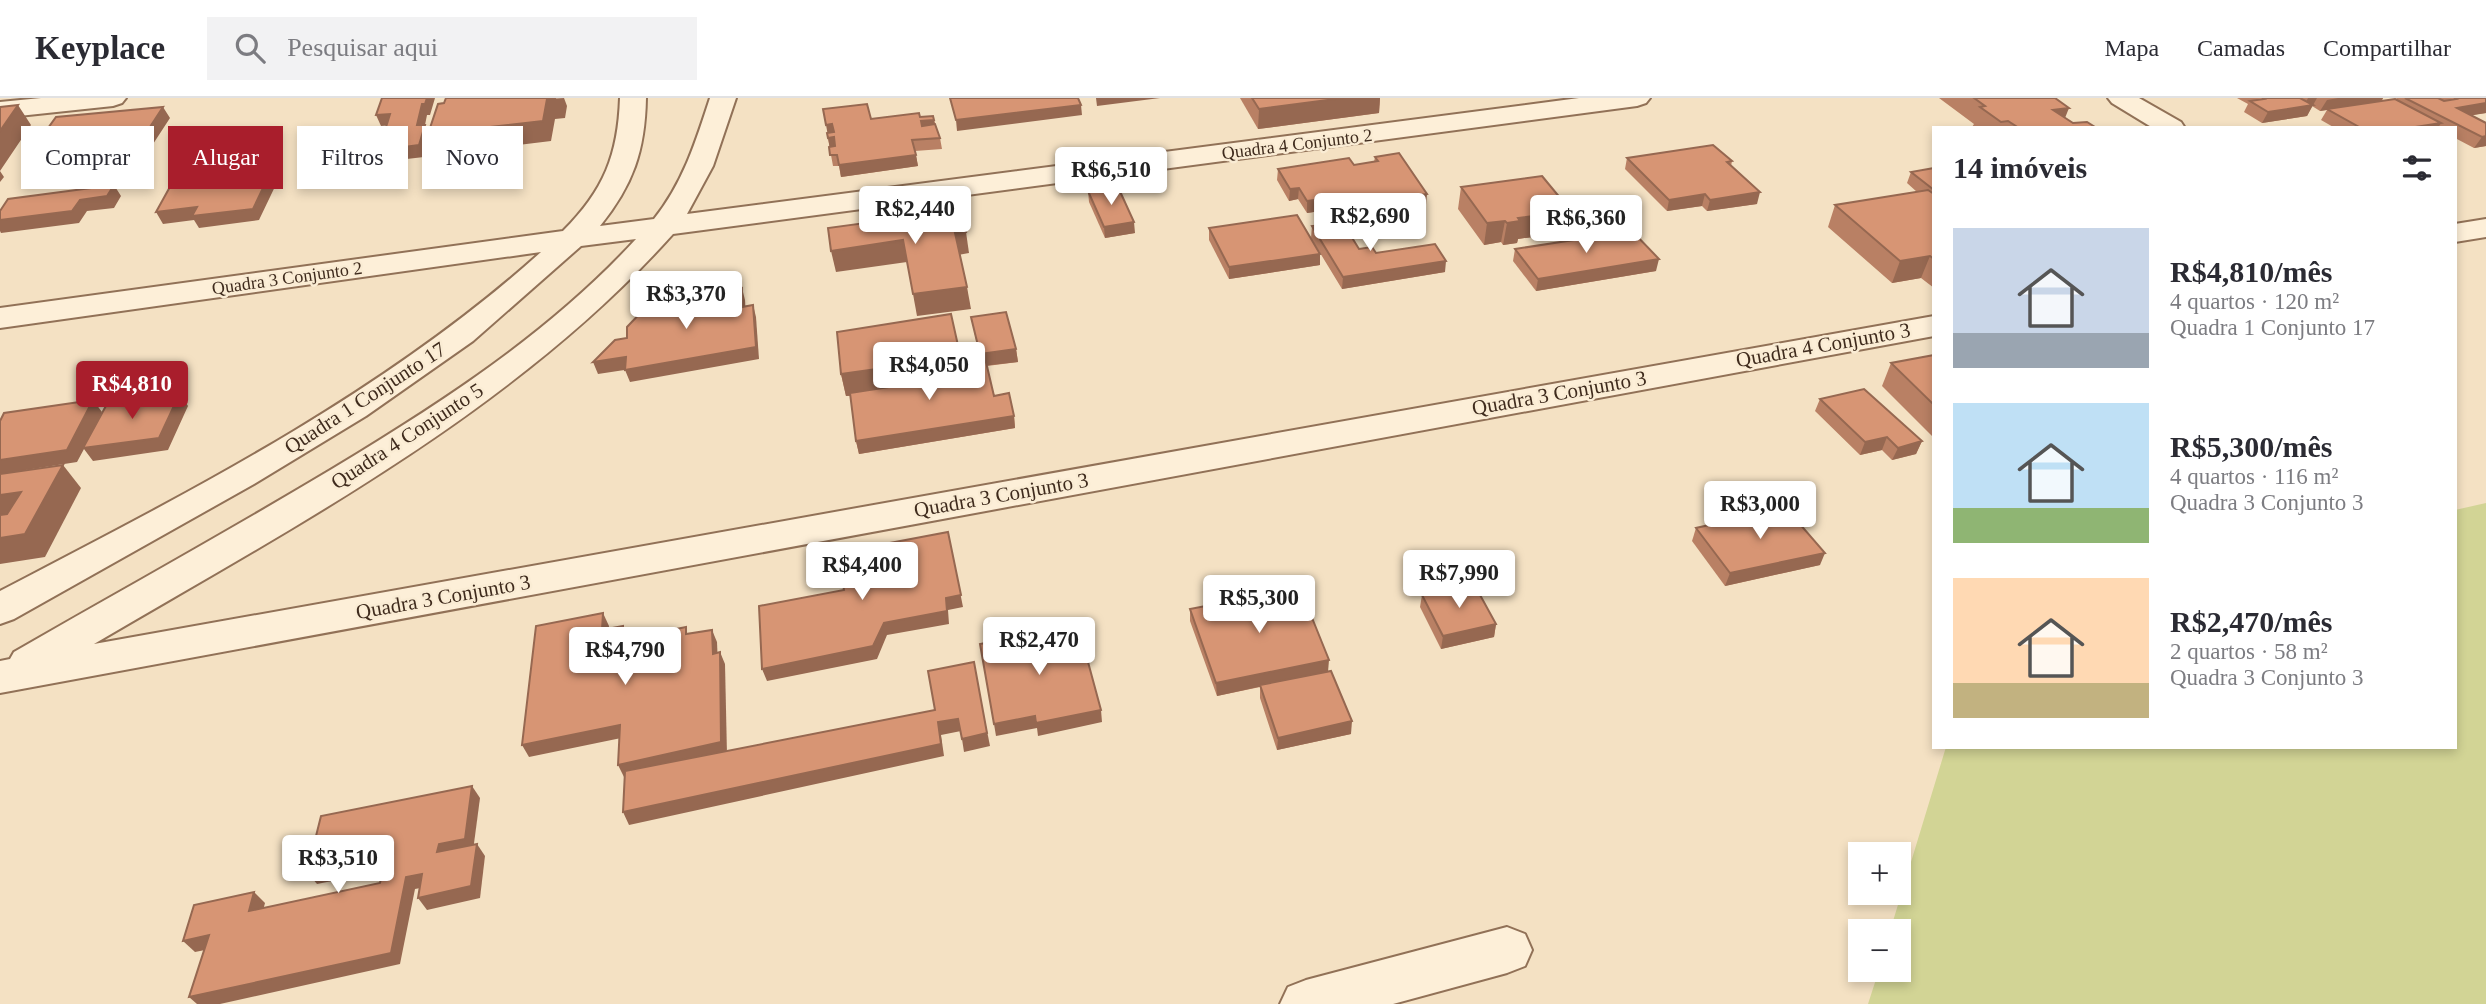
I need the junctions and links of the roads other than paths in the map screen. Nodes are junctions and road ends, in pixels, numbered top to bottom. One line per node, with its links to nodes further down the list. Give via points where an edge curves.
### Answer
1 (113, 98): 6 (street)
2 (633, 98): 12 (street, Quadra 1 Conjunto 17, via 631,147 614,186)
3 (723, 98): 9 (street, Quadra 4 Conjunto 5, via 703,163)
4 (1637, 98): 9 (street, Quadra 4 Conjunto 2)
5 (2121, 98): 8 (street)
6 (39, 102): 7 (street)
7 (0, 110)
8 (2169, 126)
9 (665, 226): 12 (street, Quadra 4 Conjunto 2); 17 (street, Quadra 4 Conjunto 5, via 583,309 458,407)
10 (2486, 228): 11 (street)
11 (2457, 233)
12 (574, 238): 13 (street, Quadra 3 Conjunto 2); 16 (street, Quadra 1 Conjunto 17, via 429,360 339,419)
13 (0, 318)
14 (1932, 326): 15 (street, Quadra 4 Conjunto 3)
15 (1713, 365): 17 (street, Quadra 3 Conjunto 3)
16 (0, 609)
17 (2, 678)
18 (1507, 950): 19 (street)
19 (1306, 1004)

